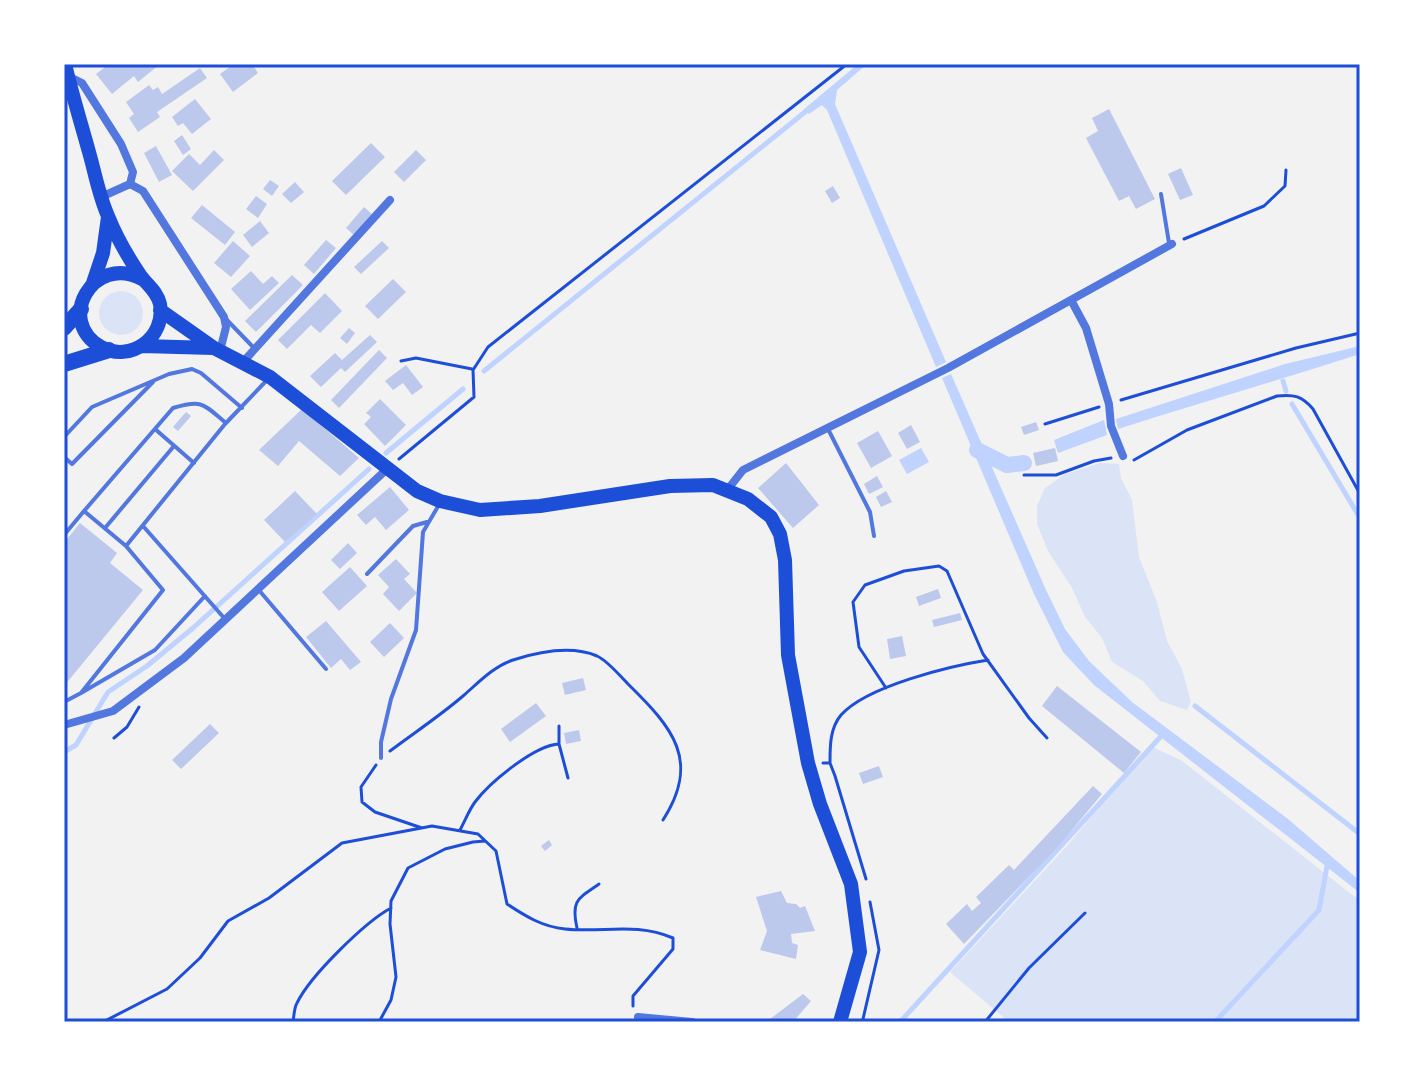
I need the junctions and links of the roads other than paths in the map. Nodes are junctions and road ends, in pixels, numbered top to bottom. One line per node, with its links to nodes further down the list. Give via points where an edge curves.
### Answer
1 (67, 70): 2 (street, via 82,83 121,144 133,172); 4 (main road)
2 (130, 184): 4 (street); 13 (street, via 143,191)
3 (1161, 194): 7 (lane)
4 (101, 197): 6 (main road)
5 (390, 200): 16 (street)
6 (108, 217): 8 (main road); 9 (main road)
7 (1171, 245): 10 (street)
8 (142, 279): 9 (main road, via 117,273); 12 (main road, via 155,292)
9 (93, 283): 11 (main road)
10 (1071, 300): 26 (street); 29 (street, via 1086,328)
11 (81, 309): 14 (highway); 18 (main road, via 87,334)
12 (160, 310): 15 (main road, via 155,333); 17 (main road)
13 (224, 317): 16 (lane); 17 (street, via 226,327)
14 (64, 328)
15 (142, 346): 17 (main road); 18 (main road)
16 (254, 348): 19 (street)
17 (217, 349): 19 (main road)
18 (109, 350): 20 (highway)
19 (243, 362): 21 (main road)
20 (64, 364)
21 (270, 377): 23 (lane); 32 (main road)
22 (155, 380): 23 (lane, via 192,369); 27 (lane, via 92,407); 30 (lane, via 72,464)
23 (242, 408): 24 (lane)
24 (226, 423): 25 (lane, via 201,402 193,402 173,408); 31 (lane)
25 (155, 429): 28 (lane); 35 (lane)
26 (828, 429): 33 (street, via 743,470); 40 (lane, via 870,512)
27 (64, 437)
28 (174, 446): 31 (lane); 38 (lane)
29 (1123, 456)
30 (64, 457)
31 (194, 463): 37 (lane)
32 (387, 469): 34 (main road); 43 (street)
33 (728, 489): 34 (main road, via 670,486 511,509 480,510); 53 (main road, via 771,517 780,534 788,655 805,748 851,884 860,952)
34 (440, 501): 36 (lane)
35 (84, 511): 38 (lane); 39 (lane)
36 (428, 522): 42 (lane, via 413,526); 50 (lane, via 416,630 391,699)
37 (143, 526): 41 (lane); 44 (lane)
38 (105, 528): 41 (lane)
39 (64, 535)
40 (874, 536)
41 (126, 546): 47 (lane, via 163,590)
42 (367, 574)
43 (258, 589): 45 (street); 46 (lane)
44 (205, 596): 45 (lane); 47 (lane, via 155,650)
45 (225, 619): 49 (street, via 184,658 113,711)
46 (326, 669)
47 (81, 693): 48 (lane)
48 (64, 702)
49 (64, 725)
50 (381, 758)
51 (638, 1017): 52 (street)
52 (692, 1022)
53 (840, 1022)

